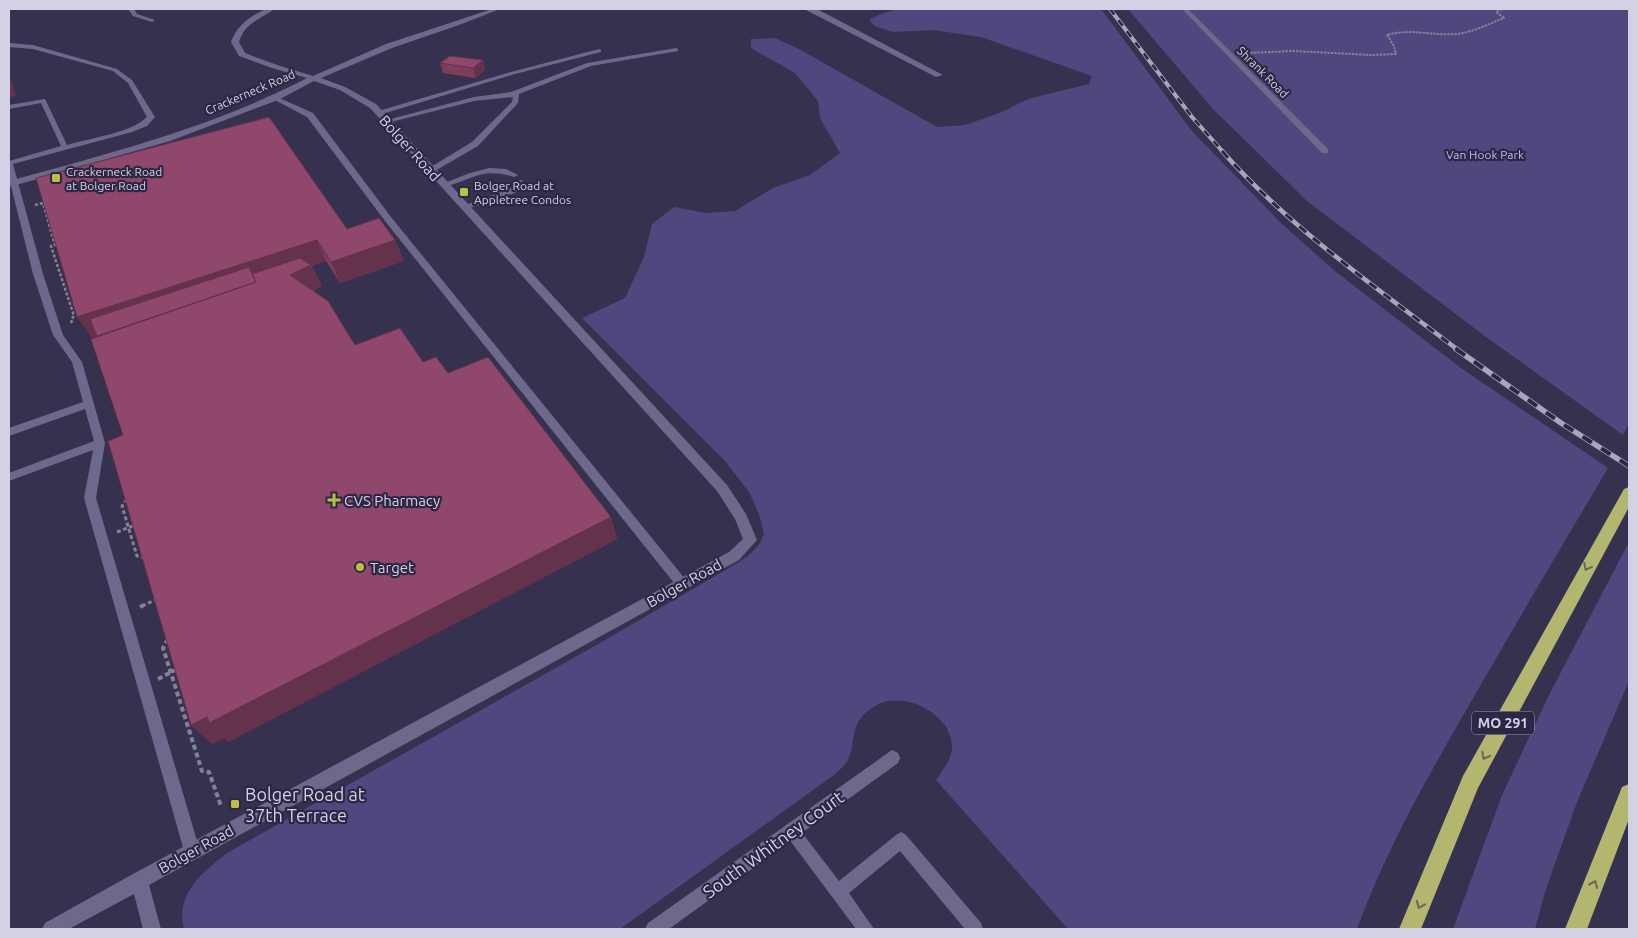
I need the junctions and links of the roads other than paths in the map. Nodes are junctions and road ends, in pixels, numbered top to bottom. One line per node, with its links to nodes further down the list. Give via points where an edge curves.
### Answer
1 (131, 9): 6 (street, via 135,15)
2 (271, 9): 11 (street, Bolger Road, via 240,27 235,42 237,48 252,59)
3 (496, 9): 11 (street, Crackerneck Road, via 388,46)
4 (807, 9): 10 (street)
5 (1185, 9): 17 (street, Shrank Road)
6 (152, 20)
7 (9, 45): 16 (lane, via 39,47 121,73 151,117 137,127)
8 (676, 50): 12 (lane, via 589,64)
9 (599, 51): 15 (lane, via 513,73)
10 (939, 75)
11 (314, 78): 13 (street, Crackerneck Road); 15 (street, Bolger Road, via 360,96)
12 (513, 94): 15 (lane); 19 (lane, via 516,102 475,144)
13 (275, 98): 20 (street, Crackerneck Road, via 167,139); 28 (lane, via 310,114 388,219)
14 (9, 107): 16 (lane, via 43,100)
15 (382, 117): 19 (street, Bolger Road)
16 (65, 148): 18 (lane)
17 (1325, 151)
18 (9, 164): 20 (lane)
19 (430, 170): 21 (street, Bolger Road)
20 (12, 184): 23 (lane, via 58,335 77,362)
21 (444, 185): 22 (street, Bolger Road); 22 (lane, via 500,169 517,179 519,186 512,191)
22 (464, 208): 28 (street, Bolger Road, via 722,488 741,518 750,540 734,556)
23 (89, 404): 24 (lane); 25 (lane)
24 (9, 432)
25 (100, 443): 26 (lane); 32 (lane, via 90,498)
26 (9, 477)
27 (1629, 493): 40 (highway, MO 291, one-way to 40, via 1470,783)
28 (682, 584): 32 (street, Bolger Road)
29 (892, 758): 31 (street, South Whitney Court)
30 (1629, 794): 41 (highway, one-way to 30)
31 (791, 830): 34 (lane); 37 (street, South Whitney Court)
32 (192, 851): 33 (street, Bolger Road)
33 (139, 880): 35 (street, Bolger Road); 36 (street)
34 (838, 892): 38 (lane); 39 (lane, via 901,840)
35 (51, 929)
36 (152, 929)
37 (654, 929)
38 (866, 929)
39 (975, 929)
40 (1410, 929)
41 (1576, 929)

